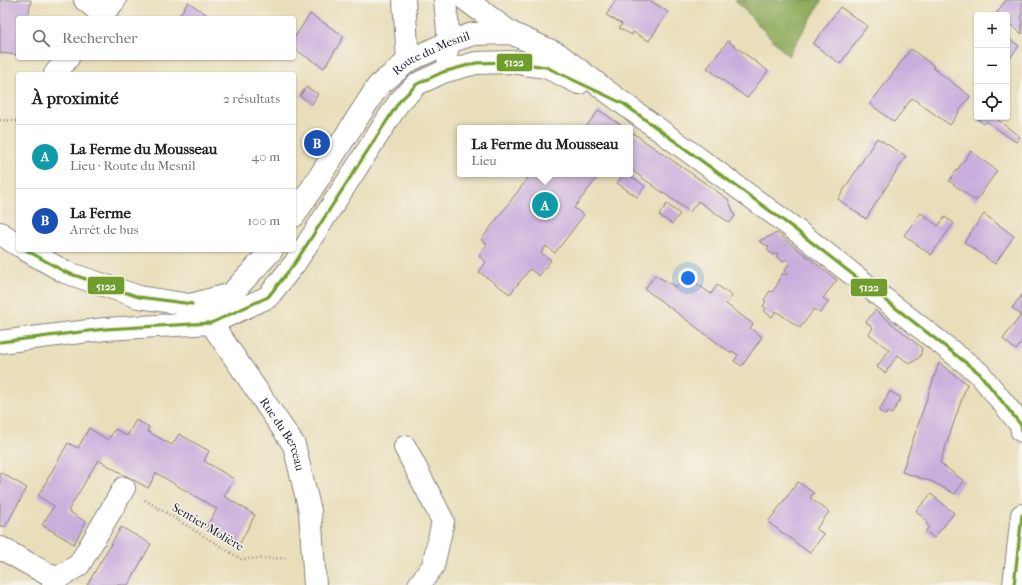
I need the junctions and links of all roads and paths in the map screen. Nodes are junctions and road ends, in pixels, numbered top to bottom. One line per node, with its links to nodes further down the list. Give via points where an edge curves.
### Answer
1 (85, 0): 5 (street)
2 (404, 0): 9 (street)
3 (445, 0): 7 (street)
4 (466, 0): 6 (street)
5 (106, 11)
6 (511, 33): 7 (street, Route du Mesnil, via 473,34); 12 (street, Route du Mesnil, via 558,54)
7 (449, 42): 9 (street, Route du Mesnil); 11 (street)
8 (66, 60): 10 (street)
9 (408, 61): 15 (street, Route du Mesnil, via 378,86)
10 (57, 72)
11 (443, 72): 12 (street, Route du Mesnil, via 476,63 511,62 546,67); 21 (street, Route du Mesnil, via 417,84 399,102 295,264 268,297)
12 (624, 104): 23 (street, Route du Mesnil, via 792,227 979,372 1021,425)
13 (0, 120): 14 (path)
14 (16, 121)
15 (296, 213)
16 (0, 233): 17 (street)
17 (16, 245)
18 (30, 252): 20 (street, via 65,272 139,297 190,305)
19 (270, 252): 20 (street, via 231,294)
20 (209, 300): 21 (street, Rue du Berceau)
21 (211, 323): 22 (street, Route du Mesnil, via 105,329); 28 (street, Rue du Berceau, via 294,445 310,511)
22 (0, 342)
23 (1022, 431)
24 (405, 447): 31 (street, via 443,522 433,566)
25 (124, 488): 28 (path, Sentier Molière, via 241,559); 29 (street, via 79,565)
26 (1022, 515): 32 (street)
27 (0, 550): 29 (street, via 1,548)
28 (313, 558): 30 (street, Rue du Berceau)
29 (54, 582)
30 (316, 585)
31 (419, 585)
32 (1014, 585)

